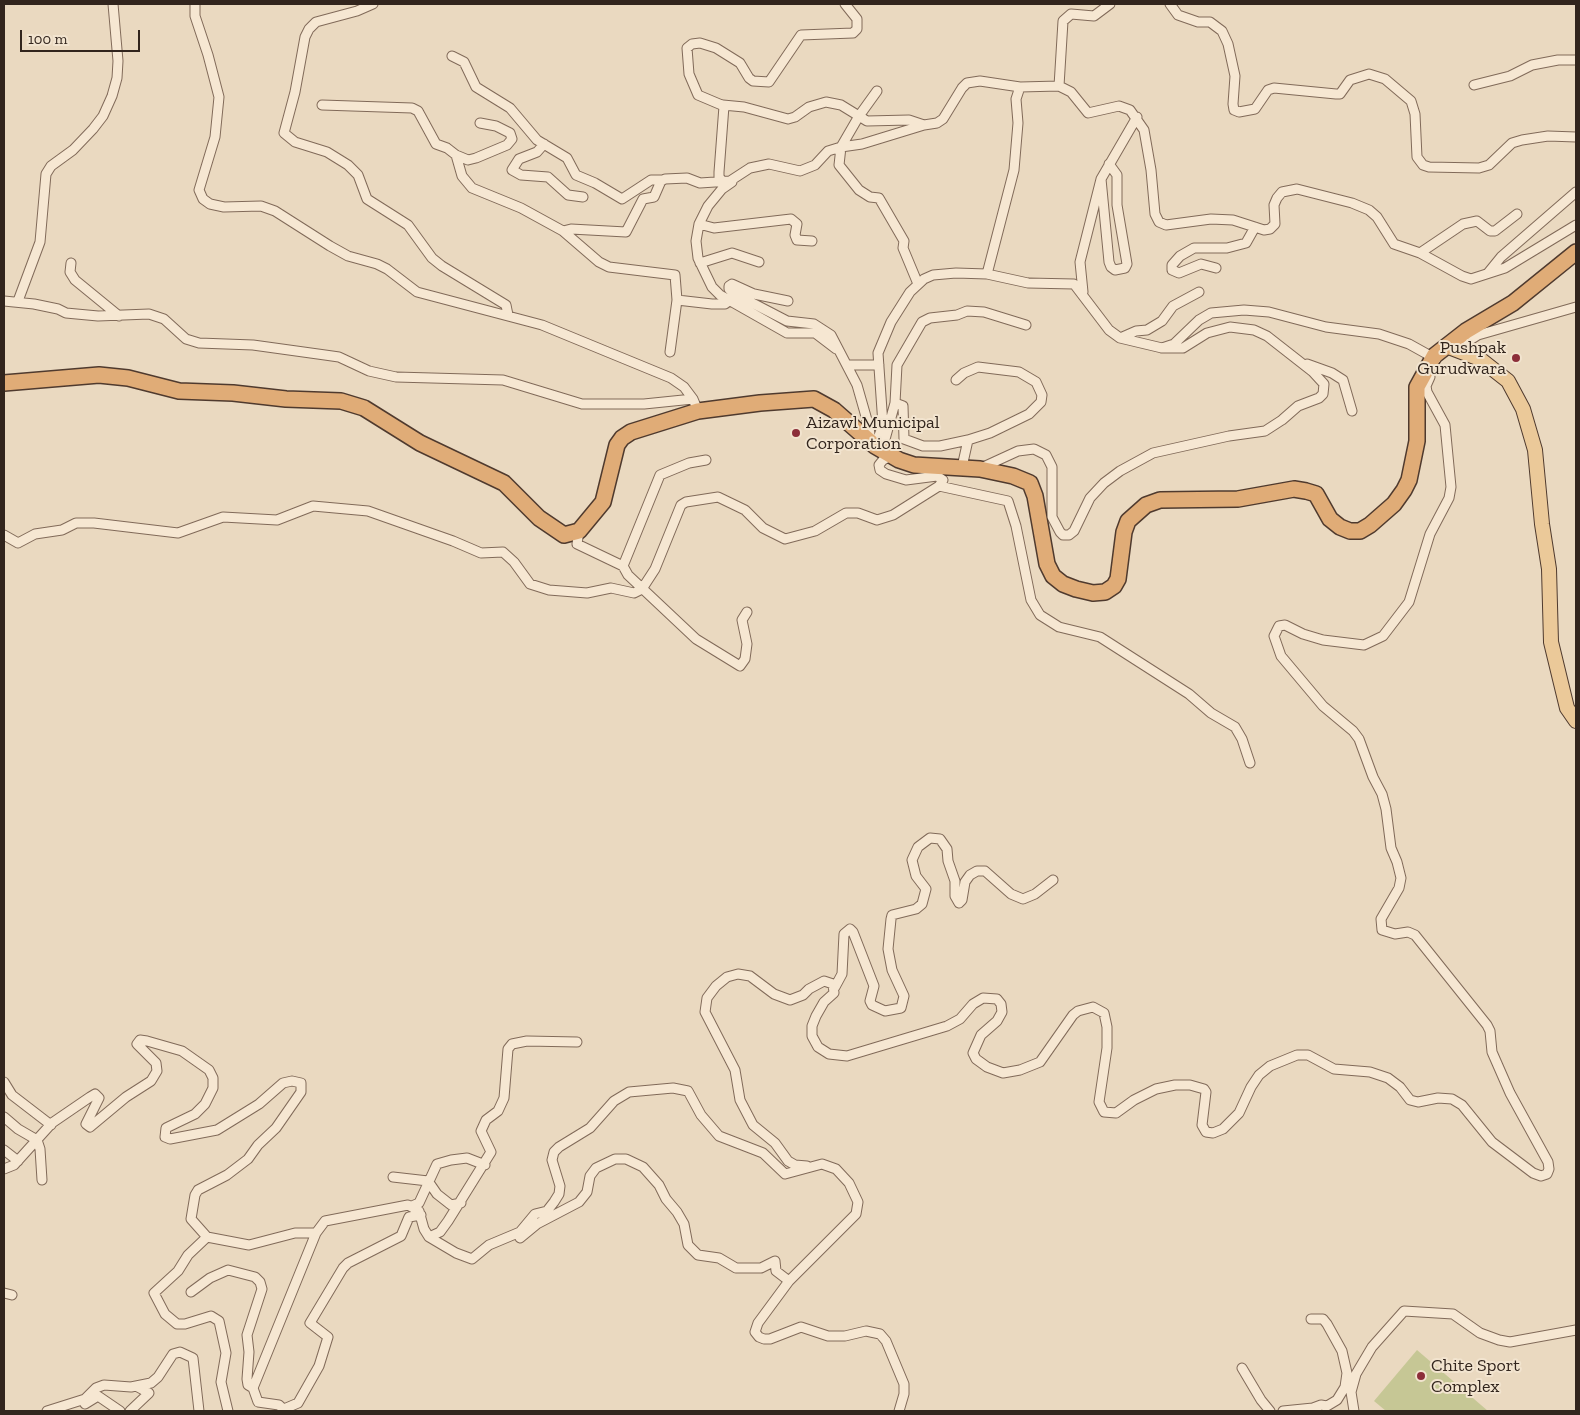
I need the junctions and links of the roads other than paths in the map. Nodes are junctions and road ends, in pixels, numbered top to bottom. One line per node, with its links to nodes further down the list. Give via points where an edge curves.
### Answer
1 (112, 4): 49 (street, via 118,61 112,96 93,130 46,174 40,242)
2 (195, 4): 53 (street, via 195,16 219,97 215,137 199,190 203,199 224,207 261,206 275,210 348,256 387,269 417,292)
3 (373, 4): 53 (street, via 320,20 308,29 284,133 299,144 326,152 348,165 358,175 367,199 408,225 432,258 442,266 508,307)
4 (846, 4): 14 (street, via 857,19 857,29 853,33 801,35 769,82 753,81 740,63 716,48 700,43 687,48 689,74 698,95)
5 (1110, 4): 10 (street, via 1094,16 1071,14 1063,21)
6 (1170, 4): 19 (street, via 1178,15 1198,22 1210,22 1222,31 1235,76 1232,104 1239,112 1255,109 1268,90 1274,88 1340,94 1350,80 1369,74 1385,79 1411,101 1418,157 1423,165 1429,167 1479,168 1489,165 1512,143 1548,136)
7 (452, 56): 20 (street, via 464,62 476,87 510,108)
8 (1576, 60): 9 (street, via 1532,65 1510,76)
9 (1474, 85)
10 (1059, 86): 11 (street); 16 (street, via 1071,92 1086,112 1124,106)
11 (1020, 88): 18 (street, via 980,80 967,83 941,122); 42 (street, via 1016,99 1018,123 1014,170)
12 (877, 91): 15 (street)
13 (322, 105): 22 (street, via 412,108 421,115 436,144)
14 (723, 105): 15 (street, via 788,119 826,102 841,105); 27 (street, via 719,177)
15 (859, 116): 18 (street, via 872,122 909,120); 21 (street)
16 (1137, 118): 23 (street); 33 (street, via 1144,130 1155,214 1159,222 1166,225 1212,219 1233,220)
17 (480, 123): 22 (street, via 496,126 510,134 512,139 507,145 476,158 468,160)
18 (924, 125): 21 (street)
19 (1576, 137)
20 (544, 144): 24 (street, via 567,158 576,175 620,199 625,199 651,180); 29 (street, via 537,152 519,159 512,170 521,175 548,177 568,195)
21 (841, 147): 25 (street, via 828,151 815,165 804,170 769,164 750,168); 44 (street, via 839,165 864,194 879,198 904,241 903,248)
22 (456, 155): 34 (street, via 462,176 472,188 521,208)
23 (1109, 164): 26 (street); 26 (street, via 1117,175 1117,205 1125,268 1115,270 1109,262)
24 (663, 180): 27 (street, via 687,178 700,183); 34 (street, via 654,196 643,199 626,232)
25 (734, 180): 27 (street); 31 (street, via 708,206)
26 (1101, 180): 46 (street, via 1080,262)
27 (723, 182)
28 (1576, 192): 43 (street, via 1501,257)
29 (583, 197)
30 (1517, 214): 37 (street, via 1494,231 1477,220 1463,224)
31 (699, 224): 35 (street, via 714,228 791,219 797,224 797,240); 40 (street, via 696,241)
32 (1576, 224): 43 (street, via 1518,262)
33 (1255, 227): 37 (street, via 1264,230 1274,227 1277,198 1282,192 1297,189 1369,210 1394,244); 41 (street, via 1246,243 1227,248 1194,248 1176,260 1172,271 1179,273 1201,264)
34 (563, 231): 47 (street, via 609,267 673,273)
35 (812, 241)
36 (1576, 252): 58 (highway)
37 (1420, 253): 43 (street, via 1471,279)
38 (760, 262): 40 (street, via 732,253)
39 (71, 263): 54 (street, via 70,272 75,280)
40 (700, 263): 50 (street, via 712,287)
41 (1216, 268)
42 (988, 274): 44 (street, via 933,275); 46 (street, via 1028,283 1071,283)
43 (1487, 274)
44 (918, 284): 64 (street, via 901,304 882,341)
45 (1200, 292): 56 (street, via 1173,306 1162,321 1147,330)
46 (1083, 294): 56 (street, via 1109,330)
47 (676, 300): 50 (street, via 712,304); 59 (street)
48 (4, 301): 49 (street)
49 (18, 301): 54 (street, via 50,307 66,314)
50 (729, 301): 60 (street, via 787,333 815,333)
51 (788, 302): 60 (street, via 754,294 732,284 729,286 733,293 787,321 818,325 831,335)
52 (1576, 307): 58 (street, via 1478,335)
53 (508, 315): 68 (street, via 542,325 671,378 684,387)
54 (119, 316): 68 (street, via 156,315 186,339 198,343 254,345 324,354 369,371 396,377 503,380 582,404)
55 (1026, 325): 67 (street, via 984,312 967,311 926,320 917,329 897,364)
56 (1120, 338): 57 (street)
57 (1162, 348): 61 (street, via 1174,344 1211,313 1244,310 1379,334); 62 (street, via 1184,348 1207,333 1230,327 1254,330 1267,336)
58 (1450, 348): 61 (highway); 81 (main road, via 1480,359 1508,381 1523,409 1534,450 1550,569 1551,642 1567,708)
59 (670, 352)
60 (840, 352): 63 (street)
61 (1434, 356): 74 (highway, via 1417,387 1417,441 1409,480 1380,518 1360,531 1350,531 1330,519 1316,494 1294,489 1238,499 1160,500 1146,505 1128,520 1118,580 1105,592 1093,593 1063,584 1053,576 1047,564 1036,496 1030,483); 84 (street, via 1438,364 1426,386 1429,399 1445,425 1451,487 1449,498 1430,534 1409,602 1384,636 1364,645 1324,640 1285,625 1279,626 1274,636 1281,656 1323,706 1359,739 1382,794 1391,848 1401,878 1399,888 1381,918 1382,930 1415,935 1487,1025 1492,1052 1548,1162 1550,1169 1547,1174 1534,1173 1492,1142 1462,1105 1452,1099 1410,1100 1388,1078 1370,1072 1334,1069 1308,1055 1280,1060 1259,1075 1239,1113 1218,1132 1206,1132 1202,1125 1206,1092 1190,1086 1156,1089 1109,1114 1104,1112 1099,1102 1107,1028 1104,1013 1093,1007 1072,1015 1040,1062 1009,1073 987,1067 973,1053 980,1035 997,1021 1002,1012 1001,1004 991,997 973,1004 960,1019 947,1026 856,1054 829,1054 814,1042 812,1026 824,1002 834,994)
62 (1295, 359): 69 (street, via 1343,380); 74 (street, via 1323,381 1325,389 1319,398 1298,406 1265,431 1153,453 1120,471 1096,490 1069,535 1060,532 1052,517 1052,467 1046,455 1034,449 1018,452)
63 (847, 365): 64 (street); 71 (street)
64 (879, 365): 71 (street, via 883,425)
65 (956, 380): 70 (street, via 978,367 1019,372 1036,382 1042,395 1041,402 1030,414)
66 (4, 382): 76 (highway, via 99,375 128,378 179,391 341,401 364,408 420,442 504,483 552,529 564,535)
67 (895, 403): 70 (street, via 903,406 904,439 923,446); 71 (street)
68 (696, 405): 71 (highway, via 814,399 834,410); 76 (highway, via 622,438 614,455 602,502)
69 (1352, 411)
70 (968, 440): 73 (street)
71 (879, 449): 73 (highway, via 914,465); 75 (street, via 880,470 886,474 906,480 936,476 943,480)
72 (706, 460): 78 (street, via 660,474)
73 (962, 467): 74 (highway)
74 (980, 469)
75 (939, 486): 79 (street, via 894,516 878,520 846,512 815,531 786,539 763,528 745,510 718,497 684,503 655,569); 82 (street, via 1008,501 1031,600 1040,615 1059,627 1100,637 1189,694 1235,728)
76 (579, 531): 78 (street, via 577,544)
77 (4, 536): 79 (street, via 18,543 35,534 62,530 76,523 178,533 223,517 277,520 314,506 368,511 481,553 502,552 530,584 548,590 587,592 611,588 634,593)
78 (623, 566): 79 (street, via 628,576)
79 (642, 589): 80 (street, via 696,639 740,666 745,660 747,644 742,620)
80 (747, 612)
81 (1576, 721)
82 (1250, 763)
83 (1053, 880): 84 (street, via 1029,898 1018,898 985,871 977,871 970,874 965,882 960,902 955,896 947,849 940,839 930,838 918,847 912,860 916,876 926,889 922,904 891,919 888,949 892,970 904,996 901,1008 885,1012 872,1005 874,986 850,929 844,934 842,974)
84 (835, 987): 93 (street, via 824,981 790,1000 774,994 750,976 738,974 727,977 716,986 705,1005 708,1020 735,1070 740,1100 753,1125 775,1143 788,1161)
85 (576, 1042): 92 (street, via 527,1042 512,1044 508,1049 504,1098 498,1111 486,1120 481,1131 491,1148)
86 (4, 1082): 88 (street, via 12,1095)
87 (4, 1117): 89 (street)
88 (51, 1125): 89 (street); 102 (street, via 95,1094 99,1100 86,1124 90,1127 126,1097 151,1082 157,1066 139,1047 140,1040 182,1051 209,1070 213,1078 214,1088 205,1104 195,1114 166,1128 165,1137 170,1139 217,1130 284,1084 292,1081 301,1083 301,1092 276,1128 248,1158 227,1175 198,1190 191,1219)
89 (37, 1140): 91 (street); 96 (street)
90 (4, 1150): 91 (street)
91 (18, 1161): 94 (street)
92 (485, 1165): 97 (street, via 467,1158 446,1161 437,1164); 98 (street)
93 (807, 1166): 104 (street, via 787,1175 763,1153 719,1136 686,1090 664,1088 629,1092 614,1100 590,1128 554,1152 552,1160 560,1186 559,1194 547,1211 534,1214 520,1232); 105 (street, via 822,1164 836,1169 850,1183 859,1206 852,1218)
94 (4, 1169)
95 (393, 1177): 97 (street)
96 (42, 1180)
97 (428, 1181): 98 (street, via 448,1203 454,1206); 99 (street, via 419,1203)
98 (461, 1202): 103 (street, via 440,1232)
99 (412, 1206): 100 (street); 101 (street, via 331,1218)
100 (421, 1215): 103 (street); 113 (street, via 409,1217 402,1236 343,1268 310,1323 328,1337 319,1366 298,1403)
101 (316, 1233): 102 (street, via 295,1233 249,1245); 111 (street)
102 (203, 1234): 119 (street, via 178,1271 154,1293 165,1314 177,1324 211,1316 219,1321 226,1353 221,1382)
103 (429, 1237): 104 (street, via 456,1253 472,1258 489,1245)
104 (510, 1238): 105 (street, via 522,1237 537,1224 579,1202 596,1168 616,1159 626,1159 643,1167 659,1185 684,1224 688,1244 698,1255 719,1258 736,1268 761,1268 775,1261 776,1271)
105 (789, 1281): 120 (street, via 755,1328 756,1336 770,1339 801,1327 828,1336 866,1331 880,1334 886,1340 904,1384)
106 (191, 1292): 111 (street, via 228,1270 255,1277 260,1282 262,1289 247,1335 247,1379)
107 (1311, 1319): 114 (street, via 1323,1319 1327,1324 1342,1351 1347,1373 1345,1386 1337,1400)
108 (1576, 1330): 123 (street, via 1510,1342 1480,1332 1453,1314 1404,1311 1372,1347 1352,1384)
109 (1242, 1368): 121 (street)
110 (136, 1386): 112 (street, via 104,1385 96,1388 86,1399); 117 (street, via 149,1393); 118 (street, via 155,1381 172,1354 185,1352 193,1358)
111 (253, 1388): 113 (street, via 258,1402 279,1405)
112 (71, 1405): 115 (street); 116 (street, via 78,1408 98,1396)
113 (285, 1410)
114 (1312, 1410): 122 (street)
115 (47, 1411)
116 (120, 1411)
117 (130, 1411)
118 (199, 1411)
119 (228, 1411)
120 (899, 1411)
121 (1270, 1411)
122 (1283, 1411)
123 (1354, 1411)

